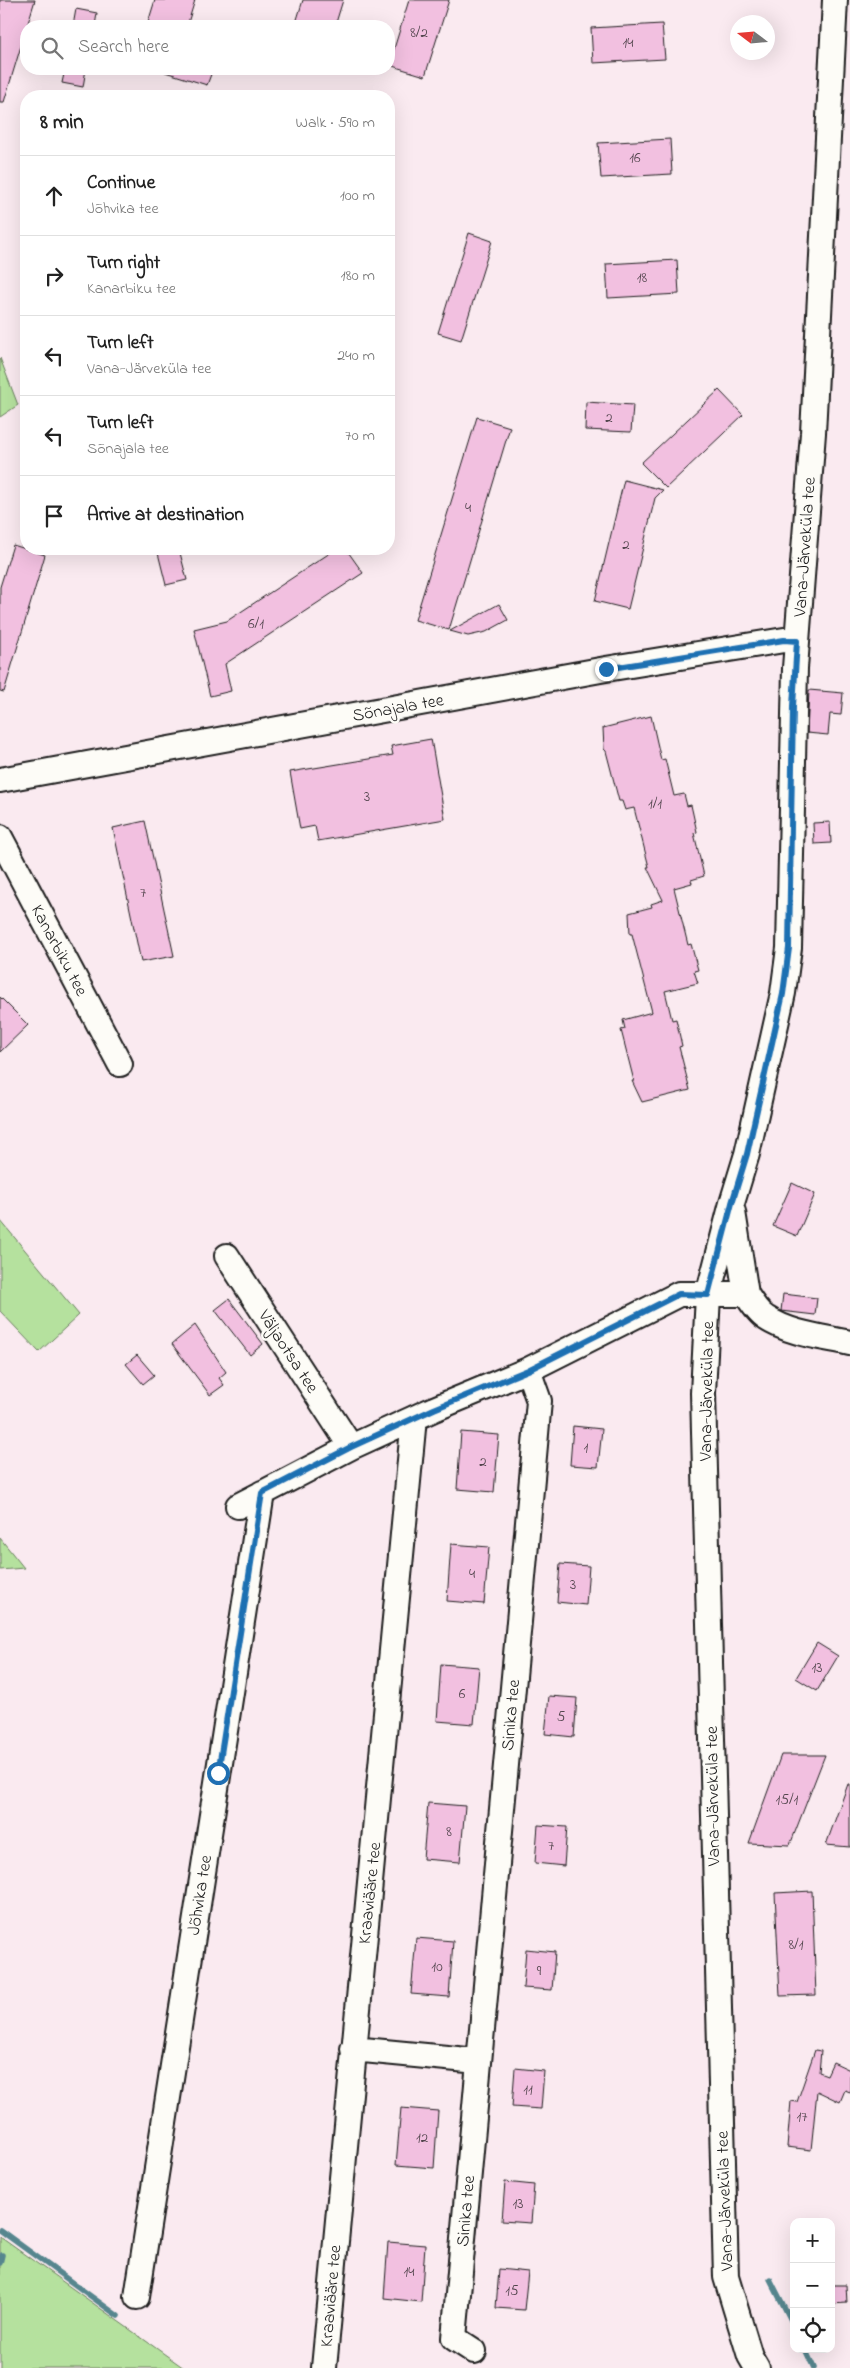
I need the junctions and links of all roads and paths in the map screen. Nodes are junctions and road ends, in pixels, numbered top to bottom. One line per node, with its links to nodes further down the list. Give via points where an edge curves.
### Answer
1 (835, 0): 2 (street, Vana-Järveküla tee)
2 (841, 44): 3 (street, Vana-Järveküla tee)
3 (797, 641): 4 (street, Sõnajala tee, via 784,640 606,669); 7 (street, Vana-Järveküla tee, via 789,948 783,994)
4 (0, 780)
5 (0, 837): 6 (street, Kanarbiku tee)
6 (120, 1064)
7 (732, 1203): 9 (street); 10 (street, Vana-Järveküla tee)
8 (227, 1256): 14 (street, Väljaotsa tee)
9 (746, 1294): 10 (street); 11 (street, via 765,1318 787,1328)
10 (708, 1295): 12 (street, via 679,1294); 22 (street, Vana-Järveküla tee, via 703,1403 726,2277 750,2356)
11 (850, 1343)
12 (528, 1370): 13 (street); 18 (street, Sinika tee, via 539,1401)
13 (414, 1418): 14 (street); 17 (street, Kraaviääre tee)
14 (351, 1447): 15 (street)
15 (262, 1493): 16 (street); 19 (street, Jõhvika tee)
16 (238, 1506)
17 (353, 2050): 18 (street); 21 (street, Kraaviääre tee)
18 (478, 2061): 20 (street, Sinika tee, via 454,2338)
19 (137, 2296)
20 (474, 2351)
21 (324, 2368)
22 (757, 2368)

